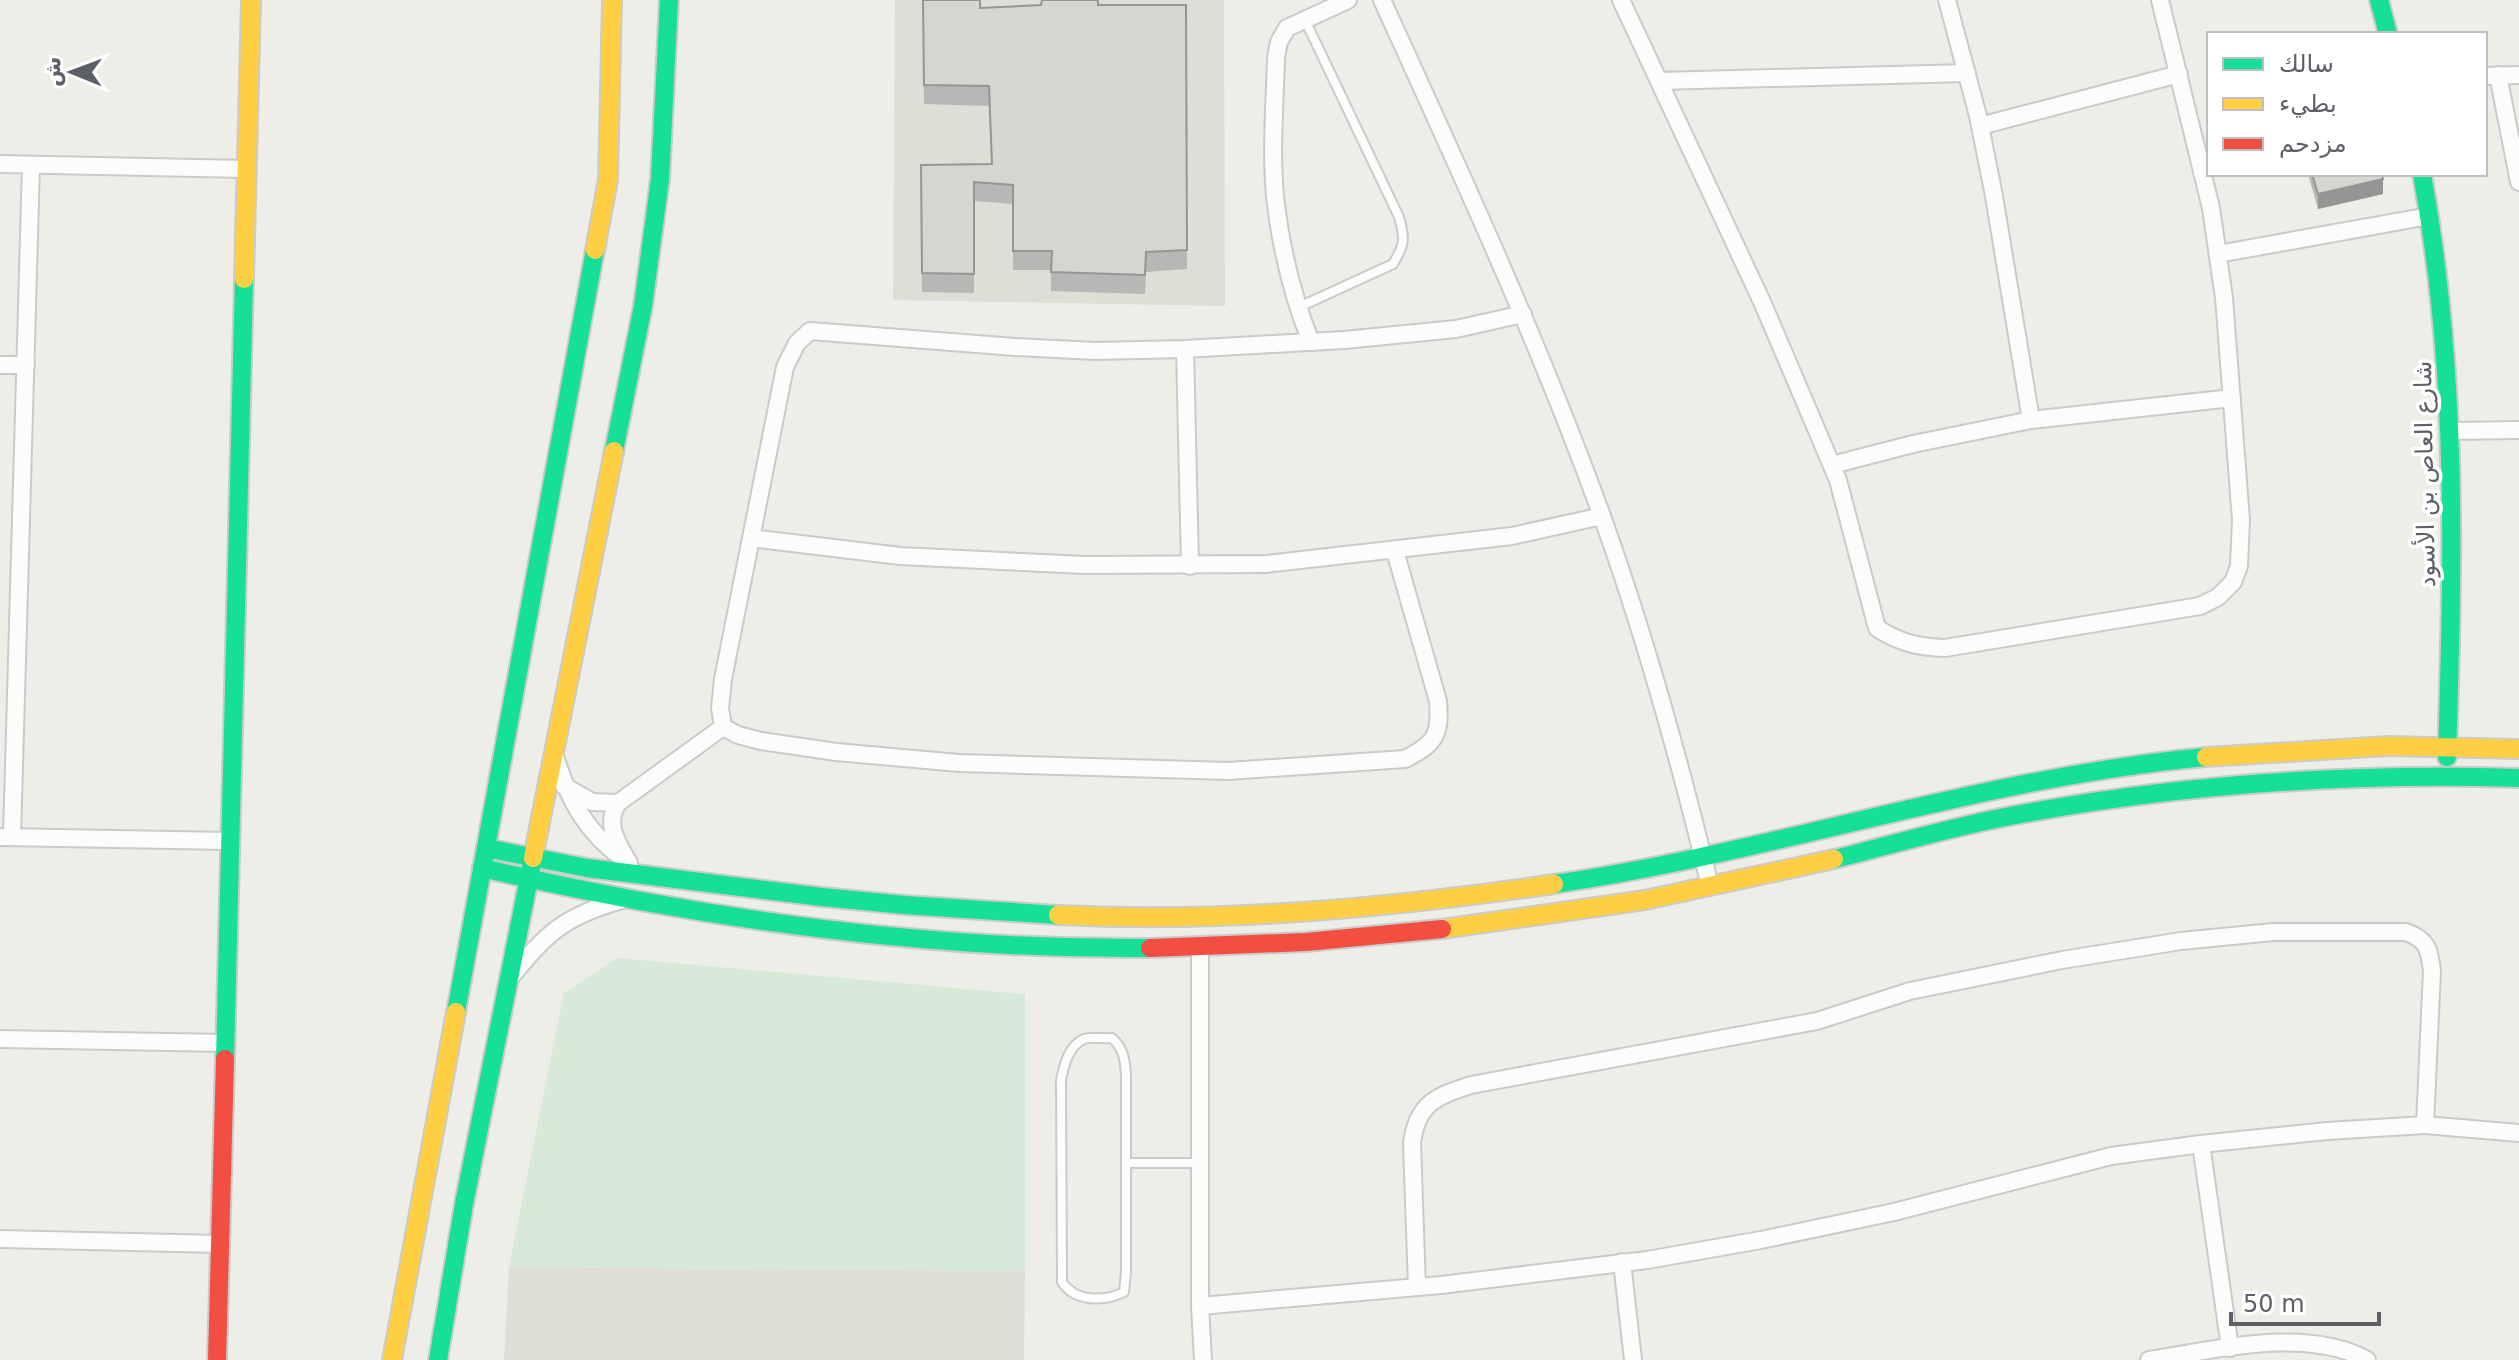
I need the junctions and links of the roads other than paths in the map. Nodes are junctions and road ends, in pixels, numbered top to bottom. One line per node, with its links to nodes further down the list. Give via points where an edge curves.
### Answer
1 (251, 0): 20 (street)
2 (612, 0): 50 (street, via 608,180)
3 (669, 0): 43 (street, via 660,179 643,306)
4 (1348, 0): 10 (street)
5 (1382, 0): 26 (street)
6 (1621, 0): 16 (street)
7 (1947, 0): 12 (street)
8 (2160, 0): 13 (street)
9 (2379, 0): 11 (street)
10 (1305, 20): 25 (street, via 1287,28 1276,57 1276,203); 25 (lane, via 1399,217 1404,238 1393,264)
11 (2387, 32)
12 (1967, 73): 16 (street); 17 (street)
13 (2179, 74): 17 (street); 24 (street)
14 (2491, 75): 15 (street); 22 (street)
15 (2519, 75)
16 (1659, 81): 35 (street)
17 (1980, 126): 32 (street)
18 (0, 164): 19 (street)
19 (31, 165): 20 (street); 30 (street)
20 (246, 169): 49 (street)
21 (2422, 176): 23 (street, شارع العاص بن الأسود)
22 (2519, 182)
23 (2429, 216): 24 (street); 34 (street, شارع العاص بن الأسود, via 2446,347)
24 (2218, 254): 31 (street)
25 (1297, 308): 27 (street)
26 (1523, 314): 27 (street, via 1456,329); 36 (street)
27 (1311, 342): 28 (street)
28 (1185, 349): 37 (street, via 1095,351 810,331 785,367); 39 (street)
29 (0, 365): 30 (street)
30 (26, 365): 48 (street)
31 (2232, 398): 32 (street); 35 (street, via 2239,566 2233,582 2200,606 1945,648 1916,647 1892,638 1877,628)
32 (2031, 420): 35 (street)
33 (2519, 430): 34 (street)
34 (2450, 431): 41 (street, شارع العاص بن الأسود)
35 (1832, 465)
36 (1602, 516): 38 (street, via 1512,536); 51 (street, via 1657,684)
37 (751, 538): 39 (street, via 900,556); 40 (street, via 723,679)
38 (1395, 551): 39 (street); 40 (street, via 1440,723 1423,750 1405,759 1228,771 959,763 761,741)
39 (1190, 566)
40 (723, 727): 47 (street)
41 (2448, 745): 42 (street); 44 (street, شارع العاص بن الأسود); 51 (street, via 2294,748 2095,772)
42 (2519, 749)
43 (554, 752): 46 (street); 52 (street)
44 (2447, 774): 45 (street); 57 (street, via 2295,778 2098,801)
45 (2519, 778)
46 (564, 785): 47 (street, via 592,802); 53 (street, via 597,838)
47 (618, 803): 53 (street, via 611,823)
48 (6, 837): 49 (street)
49 (230, 841): 62 (street)
50 (486, 848): 52 (street); 54 (street)
51 (1703, 857): 55 (street, via 1516,890 1317,911 1202,916 922,908); 57 (street)
52 (533, 858): 55 (street); 56 (street)
53 (629, 863): 55 (street)
54 (482, 868): 56 (street); 75 (street)
55 (651, 874)
56 (529, 880): 58 (street); 60 (street)
57 (1710, 886): 59 (street, via 1424,932)
58 (623, 900): 59 (street, via 756,921 921,938); 60 (street, via 564,923 540,941)
59 (1200, 947): 67 (street)
60 (509, 980): 76 (street)
61 (0, 1039): 62 (street)
62 (225, 1043): 69 (street)
63 (2425, 1125): 64 (street); 65 (street); 71 (street, via 2432,971 2421,937 2406,932 2273,932 2181,941 1910,991 1817,1021 1439,1095 1414,1124)
64 (2519, 1133)
65 (2201, 1144): 70 (street, via 2111,1156 1894,1212); 73 (street)
66 (1128, 1163): 66 (lane, via 1124,1292 1112,1298 1080,1297 1062,1282 1061,1080 1065,1061 1084,1039 1112,1038 1120,1045); 67 (lane)
67 (1199, 1163): 72 (street)
68 (0, 1239): 69 (street)
69 (220, 1244): 74 (street)
70 (1622, 1262): 71 (street); 78 (street)
71 (1417, 1287): 72 (street)
72 (1200, 1306): 77 (street)
73 (2230, 1348): 79 (street); 80 (street, via 2325,1344)
74 (217, 1360)
75 (392, 1360)
76 (438, 1360)
77 (1203, 1360)
78 (1633, 1360)
79 (2149, 1360)
80 (2367, 1360)

